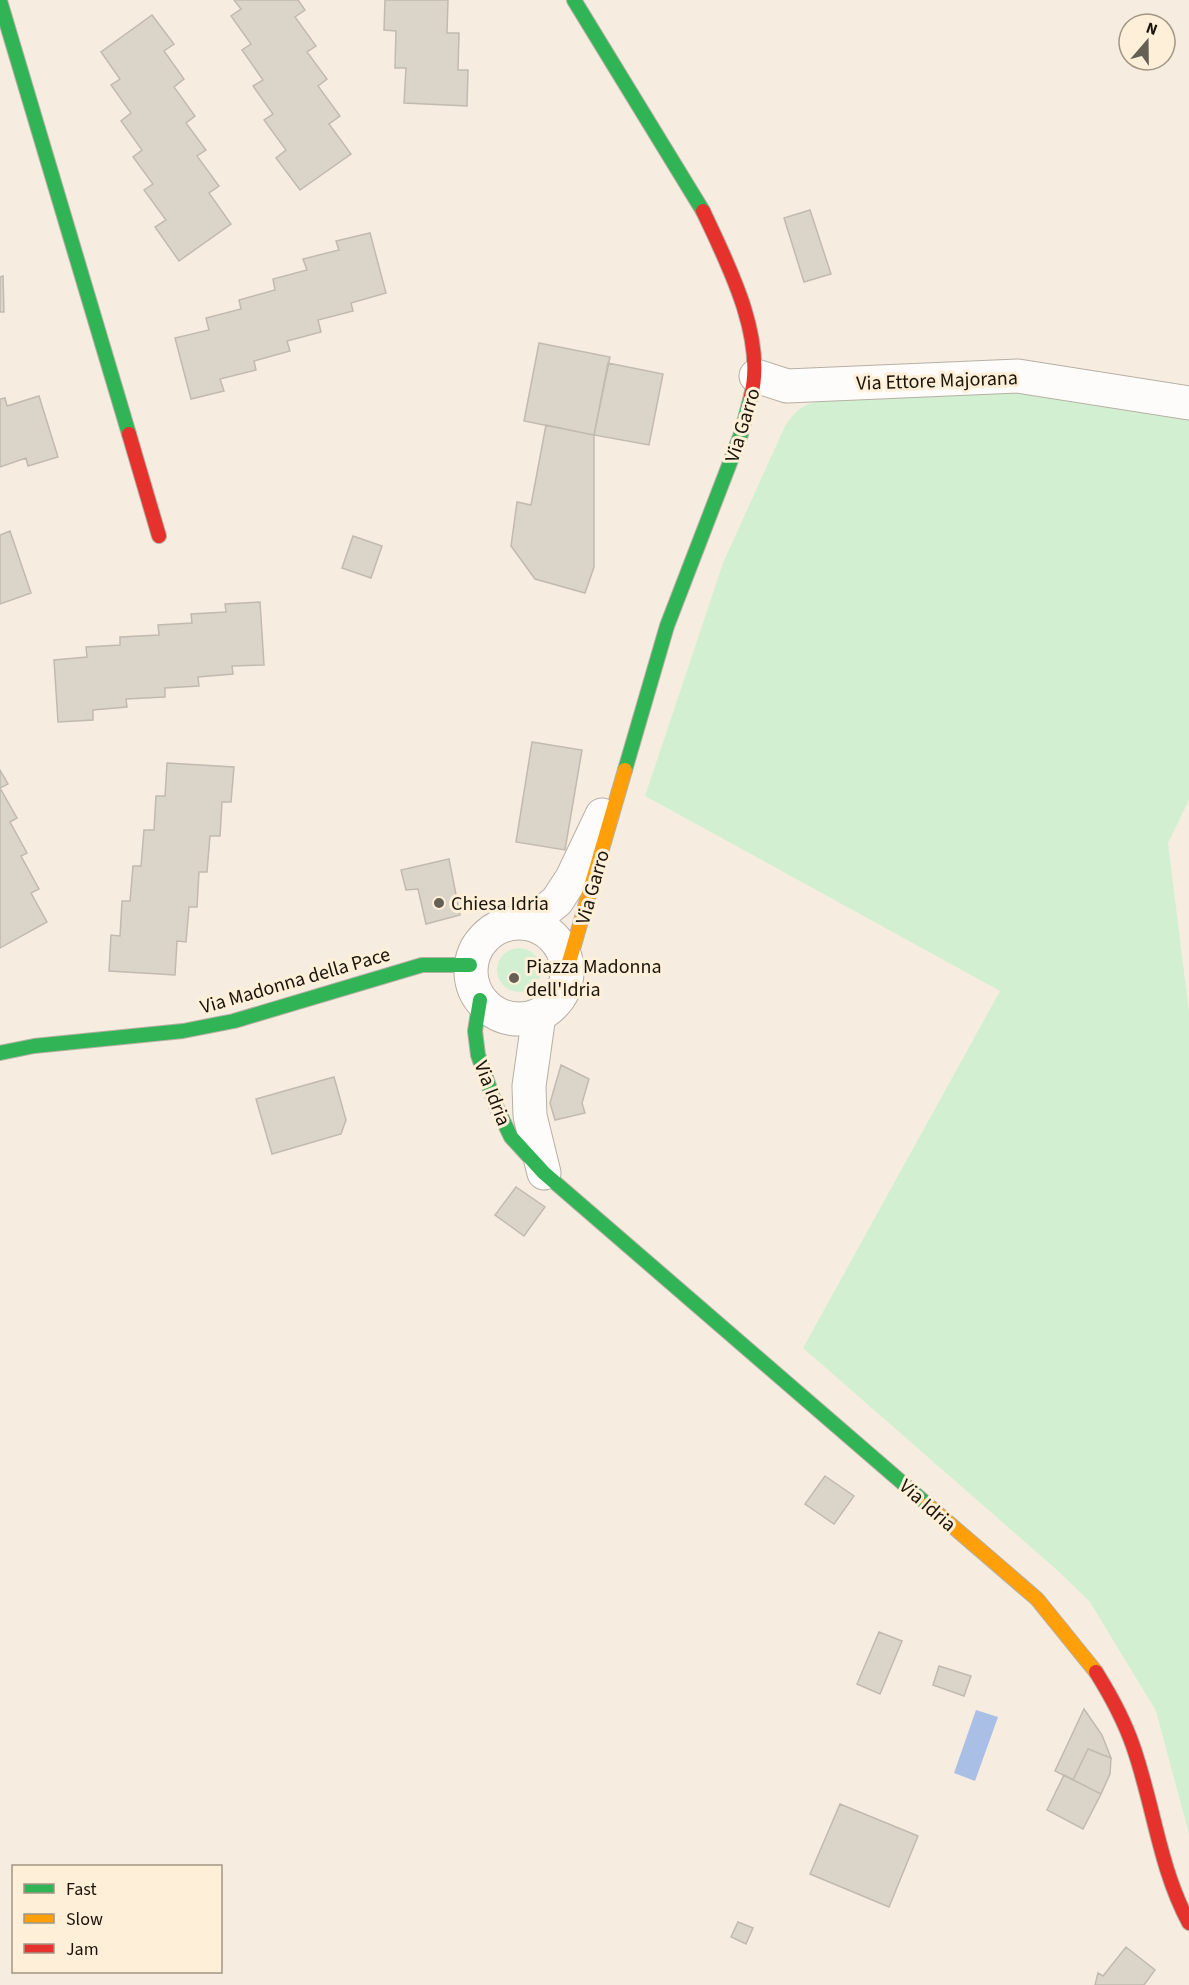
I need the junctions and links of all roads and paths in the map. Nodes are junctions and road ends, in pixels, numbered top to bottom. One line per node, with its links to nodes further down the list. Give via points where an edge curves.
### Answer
1 (574, 0): 3 (street, Via Garro, via 698,201 746,315)
2 (0, 1): 5 (street)
3 (756, 376): 4 (street, Via Ettore Majorana, via 787,386 1018,376); 6 (street, Via Garro, via 741,434 667,626)
4 (1189, 403)
5 (159, 536)
6 (623, 770): 7 (street, Via Garro, via 572,878 557,901); 9 (street, Via Garro)
7 (529, 924): 8 (street, via 513,922 484,936); 9 (street, via 556,940)
8 (470, 965): 10 (street); 12 (street, Via Madonna della Pace, via 422,965 234,1021)
9 (567, 969): 11 (street, via 564,988 554,1004)
10 (480, 1000): 11 (street, via 507,1018); 13 (street, Via Idria, via 475,1031 478,1055 496,1106 511,1137)
11 (539, 1015): 13 (street, Via Idria, via 529,1086 530,1116)
12 (0, 1053)
13 (544, 1173): 14 (street, Via Idria, via 1037,1599 1081,1650 1112,1698 1134,1746 1168,1876)
14 (1189, 1923)

